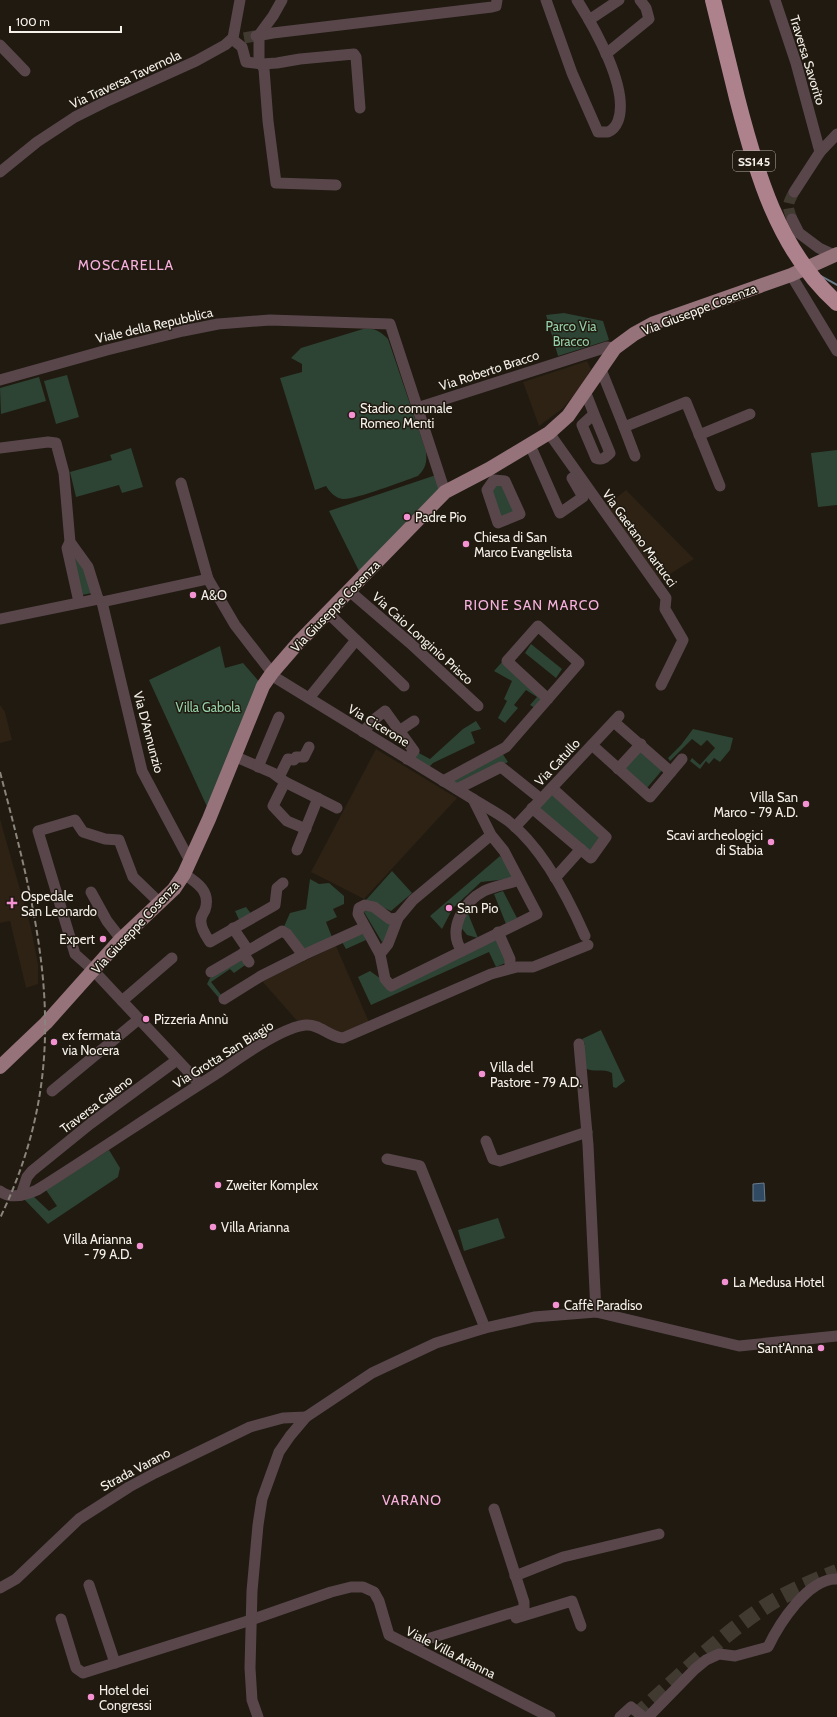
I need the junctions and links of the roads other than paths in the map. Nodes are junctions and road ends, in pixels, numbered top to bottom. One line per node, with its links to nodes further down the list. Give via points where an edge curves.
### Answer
1 (240, 0): 11 (street)
2 (282, 0): 11 (street, via 273,16)
3 (497, 0): 11 (street, via 496,6 492,7)
4 (546, 0): 13 (street, via 572,73 598,132 608,132 616,126 622,112 618,86)
5 (576, 0): 10 (street)
6 (619, 0): 10 (street)
7 (640, 0): 13 (street, via 649,19)
8 (714, 0): 25 (highway, SS145, bridge, via 746,134 768,200 795,253)
9 (775, 0): 18 (street, Traversa Savorito, via 796,63)
10 (589, 20): 13 (street)
11 (241, 39): 14 (street); 14 (street, via 246,62); 19 (street, Via Traversa Tavernola, via 75,117)
12 (0, 45): 15 (street)
13 (606, 54)
14 (262, 64): 16 (street, via 354,54); 20 (street, via 276,183)
15 (25, 71)
16 (360, 108)
17 (837, 134): 18 (street)
18 (820, 152): 21 (street)
19 (0, 172)
20 (336, 185)
21 (794, 192)
22 (792, 219): 23 (street, via 799,233 818,248)
23 (836, 254): 24 (main road, Via Giuseppe Cosenza)
24 (791, 275): 26 (main road, Via Giuseppe Cosenza, via 654,323); 27 (street)
25 (837, 303)
26 (615, 348): 28 (main road, Via Giuseppe Cosenza); 31 (street, Via Roberto Bracco, via 607,347)
27 (837, 351)
28 (600, 367): 30 (main road, Via Giuseppe Cosenza); 34 (street)
29 (0, 380): 31 (street, Viale della Repubblica, via 107,350 218,324 270,320 390,324)
30 (585, 391): 32 (street); 35 (main road, Via Giuseppe Cosenza, via 568,416)
31 (417, 408): 43 (street)
32 (594, 414)
33 (750, 414): 36 (street)
34 (624, 427): 36 (street, via 686,402); 39 (street)
35 (549, 434): 37 (main road, Via Giuseppe Cosenza); 53 (street, Via Gaetano Martucci, via 666,598 665,609 683,640)
36 (699, 435): 42 (street)
37 (530, 445): 40 (street, via 560,513 583,497); 43 (main road, Via Giuseppe Cosenza, via 492,474)
38 (0, 448): 44 (street, via 56,443 64,473)
39 (635, 456)
40 (564, 461)
41 (181, 483): 45 (street, Via Cicerone)
42 (720, 486)
43 (445, 492): 46 (main road, Via Giuseppe Cosenza)
44 (70, 542): 47 (street, Via D'Annunzio, via 88,567); 48 (street, via 67,548)
45 (208, 579): 47 (street); 52 (street, Via Cicerone, via 235,625)
46 (352, 589): 49 (main road, Via Giuseppe Cosenza); 57 (street, Via Caio Longinio Prisco, via 354,595)
47 (100, 601): 48 (street); 85 (street, Via D'Annunzio, via 142,771)
48 (79, 602): 50 (street)
49 (328, 613): 51 (street); 52 (main road, Via Giuseppe Cosenza)
50 (0, 619)
51 (356, 640): 54 (street); 55 (street)
52 (272, 673): 55 (street, Via Cicerone); 65 (main road, Via Giuseppe Cosenza, via 263,686)
53 (661, 685)
54 (404, 686)
55 (309, 698): 61 (street, Via Cicerone)
56 (548, 699): 56 (street, via 507,661 538,626 579,662); 72 (street, via 506,747)
57 (478, 706)
58 (279, 717): 68 (street)
59 (414, 721): 60 (street)
60 (400, 731): 61 (street, via 385,711); 67 (street, via 414,751)
61 (363, 732): 67 (street, Via Cicerone)
62 (641, 744): 63 (street, Via Catullo, via 616,719); 69 (street); 70 (street)
63 (592, 745): 69 (street); 73 (street, Via Catullo)
64 (309, 747): 71 (street, via 304,757 288,759)
65 (234, 756): 68 (street); 85 (main road, Via Giuseppe Cosenza)
66 (682, 758): 70 (street)
67 (407, 759): 72 (street, Via Cicerone)
68 (258, 766): 71 (street)
69 (618, 769): 70 (street, via 650,797)
70 (671, 772)
71 (282, 780): 75 (street); 81 (street, via 273,806 287,821)
72 (443, 781): 74 (street, Via Cicerone)
73 (552, 788): 77 (street, Via Catullo); 83 (street, via 606,837 591,858)
74 (456, 789): 76 (street, Via Cicerone); 77 (street, via 501,767)
75 (318, 798): 78 (street); 81 (street)
76 (473, 799): 80 (street, Via Cicerone); 82 (street)
77 (541, 799): 79 (street, Via Catullo)
78 (337, 808)
79 (532, 808): 80 (street, Via Catullo); 83 (street)
80 (515, 827): 87 (street, Via Cicerone, via 535,846)
81 (306, 828): 84 (street)
82 (491, 835): 88 (street, via 504,851); 92 (street, via 413,900)
83 (581, 849): 87 (street)
84 (297, 850)
85 (190, 861): 86 (main road, Via Giuseppe Cosenza)
86 (184, 874): 91 (main road, Via Giuseppe Cosenza); 94 (street, via 206,892 207,900 201,922 210,942)
87 (555, 878): 97 (street, Via Cicerone, via 570,903)
88 (519, 880): 95 (street, via 537,914); 98 (street, via 484,891 461,913 457,924 457,936)
89 (283, 883): 94 (street, via 277,888 275,905)
90 (91, 892): 96 (street, via 107,921)
91 (160, 903): 96 (main road, Via Giuseppe Cosenza); 104 (street, via 133,878 119,840 104,839 83,832 75,820 38,831 75,954)
92 (398, 918): 93 (street, via 390,919 374,907 365,905 359,908 358,914); 99 (street, via 388,944)
93 (365, 927): 99 (street); 100 (street)
94 (233, 928): 102 (street)
95 (498, 932): 98 (street); 103 (street, via 510,959)
96 (121, 939): 104 (main road, Via Giuseppe Cosenza)
97 (586, 941): 103 (street, Via Grotta San Biagio, via 533,967)
98 (462, 951): 99 (street, via 391,986 385,979)
99 (380, 954)
100 (303, 955): 102 (street); 102 (street, via 282,930)
101 (172, 958): 107 (street)
102 (251, 962): 105 (street); 106 (street)
103 (510, 968): 112 (street, Via Grotta San Biagio, via 343,1038 332,1036 313,1025 291,1030 264,1043)
104 (93, 970): 107 (street); 111 (main road, Via Giuseppe Cosenza, via 46,1023)
105 (211, 972)
106 (224, 999)
107 (122, 1001): 108 (street)
108 (139, 1019): 110 (street); 113 (street)
109 (579, 1044): 114 (street)
110 (177, 1060): 112 (street); 118 (street, Traversa Galeno, via 90,1124 32,1171 27,1177)
111 (0, 1067)
112 (200, 1084): 118 (street, Via Grotta San Biagio, via 44,1186)
113 (52, 1091)
114 (587, 1132): 115 (street, via 500,1161 493,1159); 119 (street)
115 (486, 1141)
116 (387, 1159): 120 (street, via 420,1166)
117 (0, 1192): 118 (street, Via Grotta San Biagio, via 14,1197)
118 (21, 1195)
119 (596, 1312): 120 (street, via 534,1317); 121 (street, via 739,1346)
120 (485, 1328): 122 (street, via 436,1343 372,1374)
121 (837, 1336)
122 (306, 1417): 128 (street, Strada Varano, via 283,1418 250,1427 129,1487 79,1519 16,1579); 130 (street, via 279,1452 262,1499)
123 (494, 1509): 125 (street)
124 (659, 1534): 125 (street, via 563,1557)
125 (515, 1576): 132 (street, via 524,1609)
126 (837, 1579): 138 (street, via 821,1584 799,1599 781,1622 768,1647 736,1656 719,1654 706,1660)
127 (89, 1585): 133 (street)
128 (0, 1588)
129 (61, 1619): 133 (street, Viale Villa Arianna, via 76,1668 82,1673)
130 (250, 1620): 132 (street, Viale Villa Arianna, via 331,1592 363,1587 374,1592 379,1601 389,1635); 133 (street, Viale Villa Arianna); 134 (street, via 252,1700)
131 (581, 1626): 132 (street, via 572,1601)
132 (411, 1647): 135 (street, Viale Villa Arianna)
133 (115, 1663)
134 (258, 1717)
135 (550, 1717)
136 (620, 1717): 137 (street, via 631,1707)
137 (643, 1717)
138 (648, 1717)

